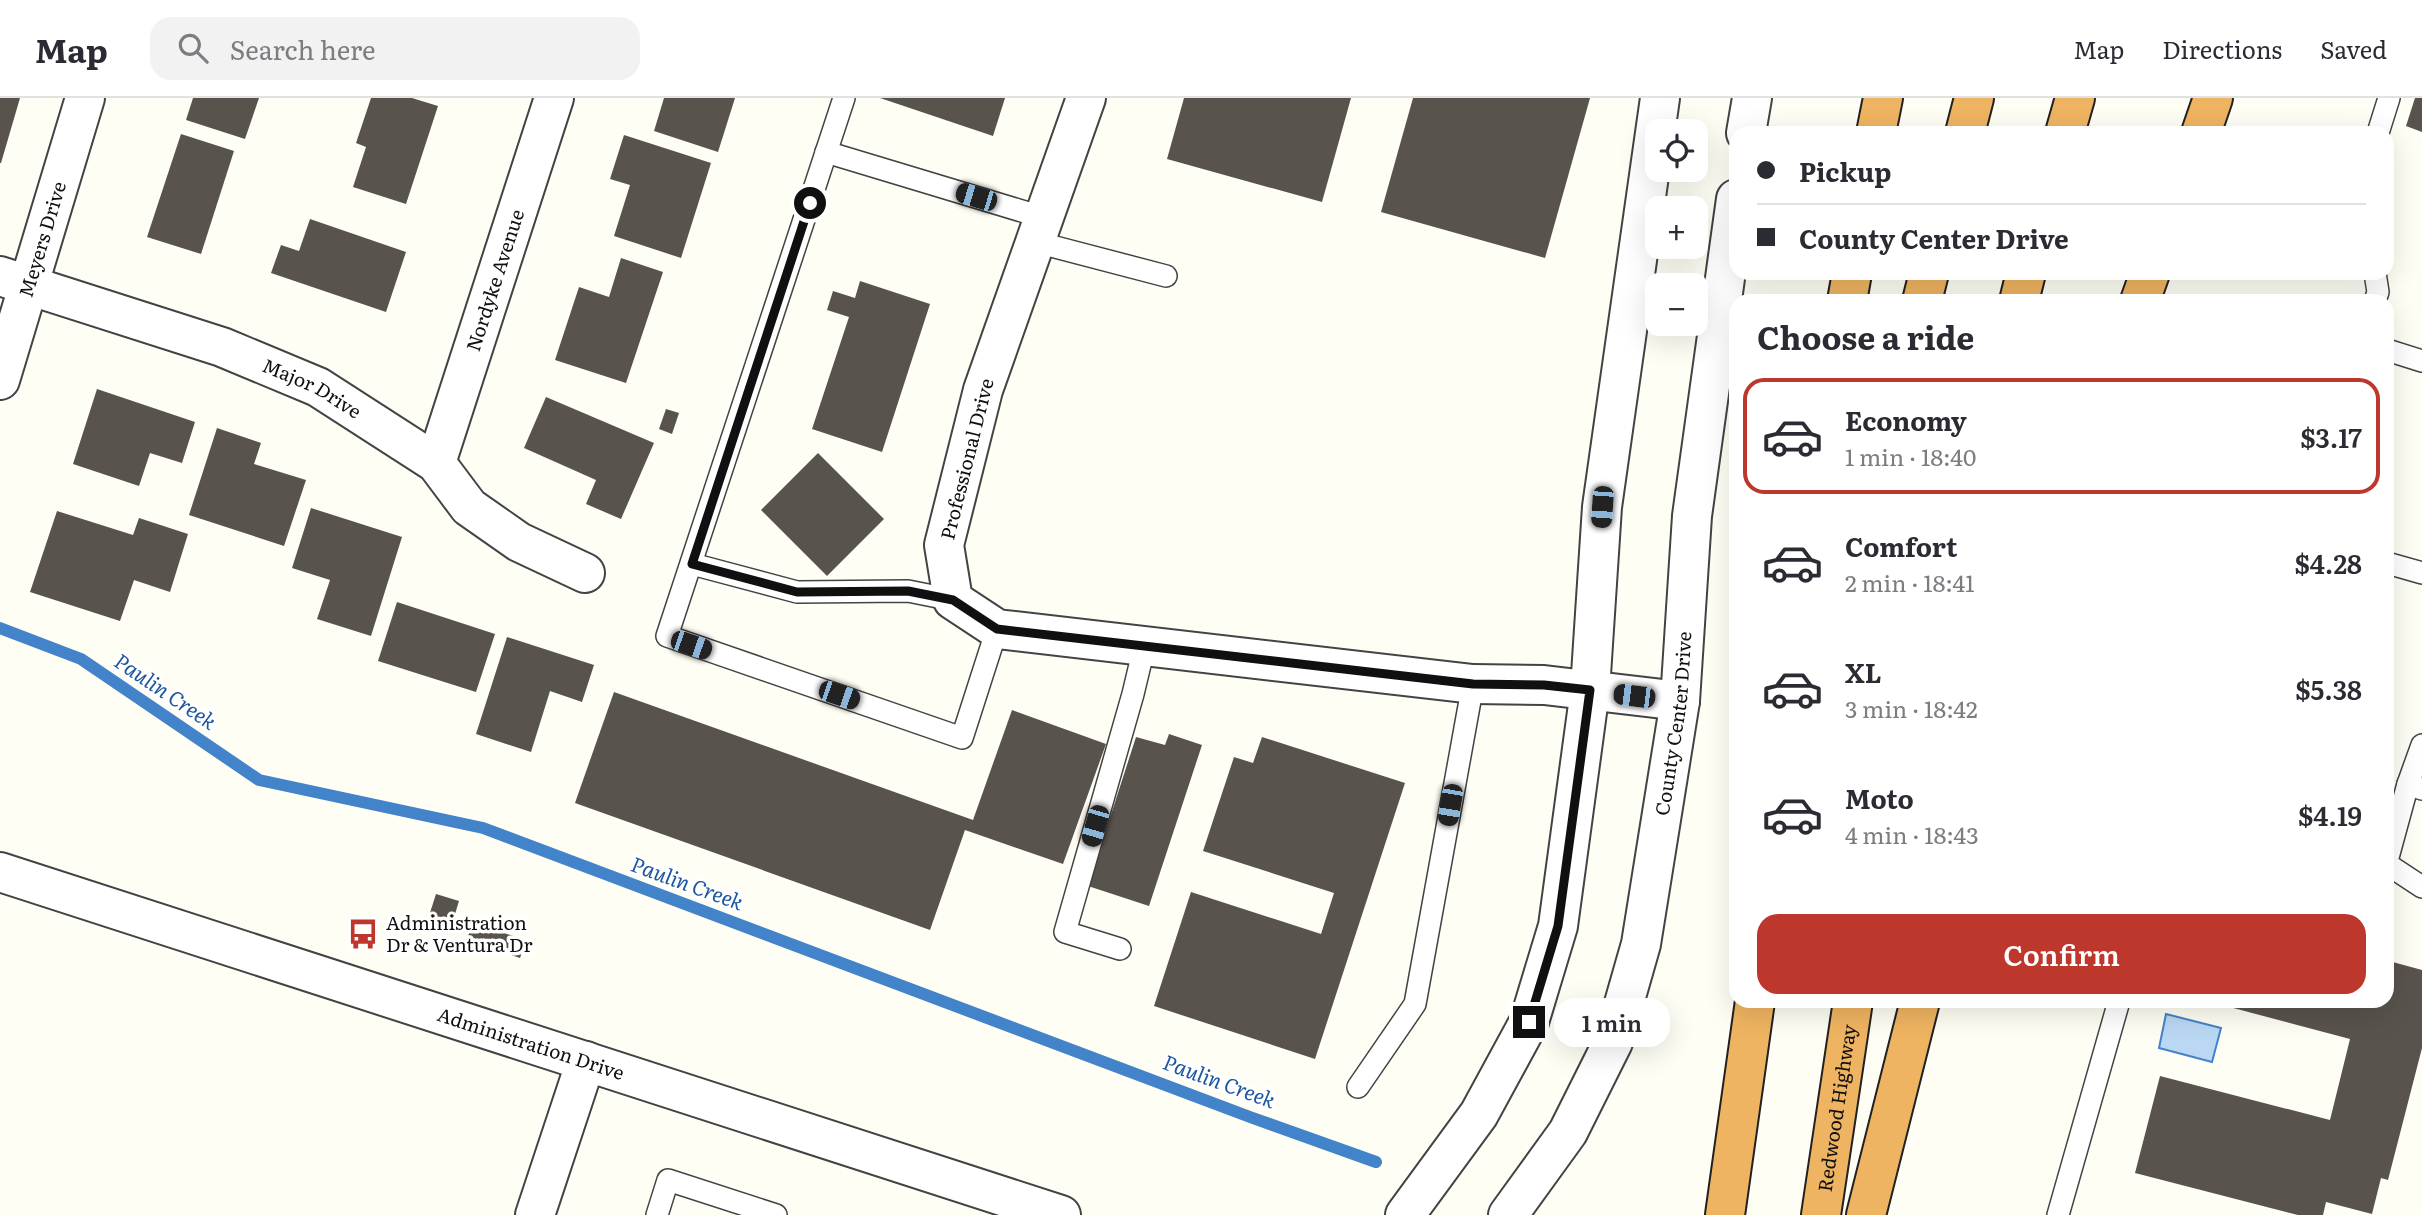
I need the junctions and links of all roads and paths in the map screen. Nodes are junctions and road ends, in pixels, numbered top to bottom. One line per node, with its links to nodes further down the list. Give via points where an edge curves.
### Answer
1 (85, 98): 22 (street, Meyers Drive)
2 (554, 98): 26 (street, Nordyke Avenue)
3 (844, 98): 18 (lane)
4 (1086, 98): 19 (street, Professional Drive)
5 (1660, 98): 35 (street, via 1602,507)
6 (1752, 98): 12 (street)
7 (1882, 98): 13 (highway)
8 (1974, 98): 14 (highway)
9 (2075, 98): 15 (highway)
10 (2213, 98): 16 (highway)
11 (2389, 98): 17 (lane)
12 (1747, 126)
13 (1877, 126)
14 (1967, 126)
15 (2067, 126)
16 (2203, 126)
17 (2380, 126)
18 (826, 152): 19 (lane); 27 (lane)
19 (1040, 230): 21 (lane); 31 (street, Professional Drive, via 983,390 944,545)
20 (1729, 249): 36 (street, County Center Drive, via 1692,516)
21 (1166, 276)
22 (14, 280): 25 (street, Meyers Drive); 26 (street, Major Drive, via 222,347 318,387)
23 (2394, 352): 24 (lane)
24 (2422, 361)
25 (0, 380)
26 (436, 463): 29 (street, Major Drive, via 469,507 519,542)
27 (692, 564): 31 (lane, via 797,592 908,591); 32 (lane, via 667,636 962,738)
28 (2394, 565): 30 (lane)
29 (585, 573)
30 (2422, 573)
31 (953, 600): 32 (street)
32 (997, 629): 33 (street)
33 (1143, 648): 34 (street); 43 (lane, via 1065,932)
34 (1473, 684): 35 (street); 49 (lane, via 1415,1004)
35 (1590, 690): 36 (street); 54 (street, via 1558,926 1529,1022 1479,1114)
36 (1680, 701): 55 (street, County Center Drive, via 1641,944 1613,1042 1568,1132)
37 (2422, 746): 38 (lane)
38 (2415, 787): 39 (lane)
39 (2394, 843)
40 (2394, 867): 42 (lane)
41 (0, 872): 48 (street, Administration Drive)
42 (2422, 887)
43 (1120, 949)
44 (1754, 1008): 56 (highway)
45 (1852, 1008): 57 (highway, Redwood Highway)
46 (1918, 1008): 58 (highway)
47 (2117, 1008): 59 (lane)
48 (586, 1061): 50 (street); 53 (street, Administration Drive)
49 (1358, 1087)
50 (535, 1215)
51 (657, 1215): 52 (lane, via 668,1180)
52 (776, 1215)
53 (1061, 1215)
54 (1405, 1215)
55 (1508, 1215)
56 (1725, 1215)
57 (1821, 1215)
58 (1866, 1215)
59 (2058, 1215)

